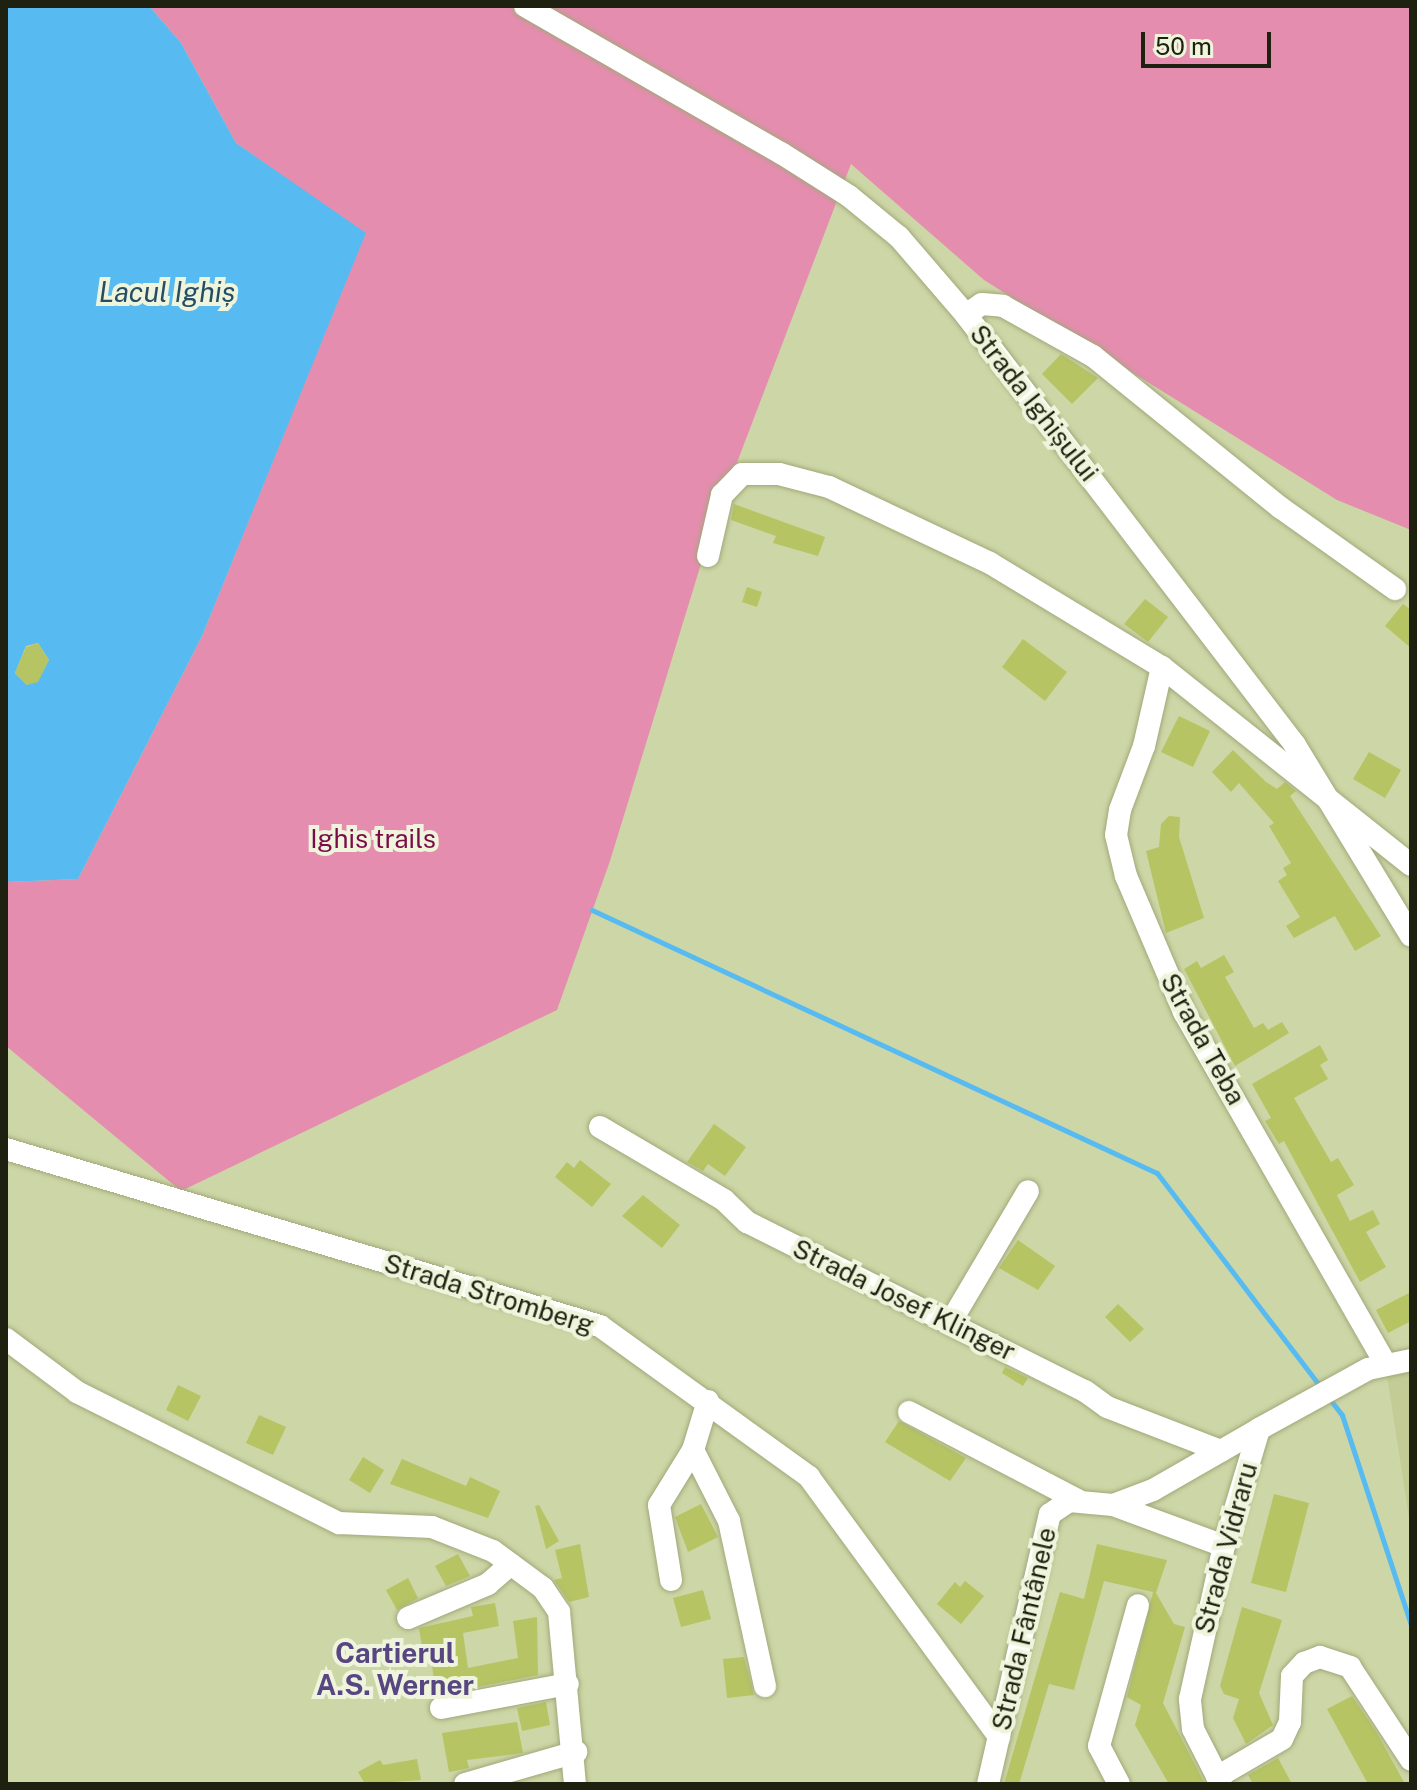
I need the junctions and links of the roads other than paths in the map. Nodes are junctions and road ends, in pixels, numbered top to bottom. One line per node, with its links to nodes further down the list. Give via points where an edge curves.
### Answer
1 (525, 6): 2 (street, Strada Ighișului, via 849,196 899,237)
2 (966, 315): 4 (street, via 982,304 1003,306 1093,356 1281,508); 6 (street, Strada Ighișului, via 1295,745)
3 (708, 556): 5 (street, via 722,495 742,474 791,477 829,487 990,563)
4 (1395, 589)
5 (1162, 667): 6 (street); 15 (street, Strada Teba, via 1144,746 1120,810 1116,835 1126,876 1184,1012)
6 (1320, 790): 7 (street); 8 (street, Strada Ighișului)
7 (1411, 864)
8 (1411, 936)
9 (600, 1127): 12 (street, Strada Josef Klinger, via 724,1200 747,1222)
10 (6, 1149): 16 (street, Strada Stromberg, via 600,1326)
11 (1028, 1191): 12 (street)
12 (950, 1323): 20 (street, Strada Josef Klinger, via 1107,1407)
13 (6, 1339): 24 (street, via 77,1392 339,1523 432,1527 493,1551)
14 (1411, 1360): 15 (street)
15 (1376, 1366): 18 (street, Strada Vidraru)
16 (708, 1401): 19 (street); 31 (street, Strada Stromberg, via 784,1455 829,1498)
17 (909, 1412): 21 (street)
18 (1259, 1429): 20 (street, Strada Fântânele); 23 (street, Strada Vidraru)
19 (693, 1450): 25 (street, via 659,1505); 29 (street, via 729,1521)
20 (1221, 1451): 22 (street, Strada Fântânele, via 1153,1490)
21 (1077, 1500): 22 (street, Strada Fântânele); 31 (street, Strada Fântânele, via 1056,1507 1046,1521)
22 (1113, 1505): 23 (street)
23 (1224, 1546): 34 (street, Strada Vidraru, via 1190,1699 1193,1729)
24 (511, 1564): 27 (street, via 488,1584); 28 (street, via 543,1588 559,1612)
25 (671, 1580)
26 (1138, 1605): 38 (street, via 1099,1746)
27 (408, 1618)
28 (568, 1684): 30 (street); 32 (street)
29 (765, 1686)
30 (441, 1708)
31 (999, 1737): 37 (street, Strada Fântânele)
32 (576, 1752): 35 (street); 36 (street)
33 (1411, 1760): 34 (street, via 1350,1667 1320,1657 1304,1663 1292,1676 1290,1722 1282,1739)
34 (1219, 1780)
35 (465, 1784)
36 (575, 1784)
37 (988, 1784)
38 (1119, 1784)

